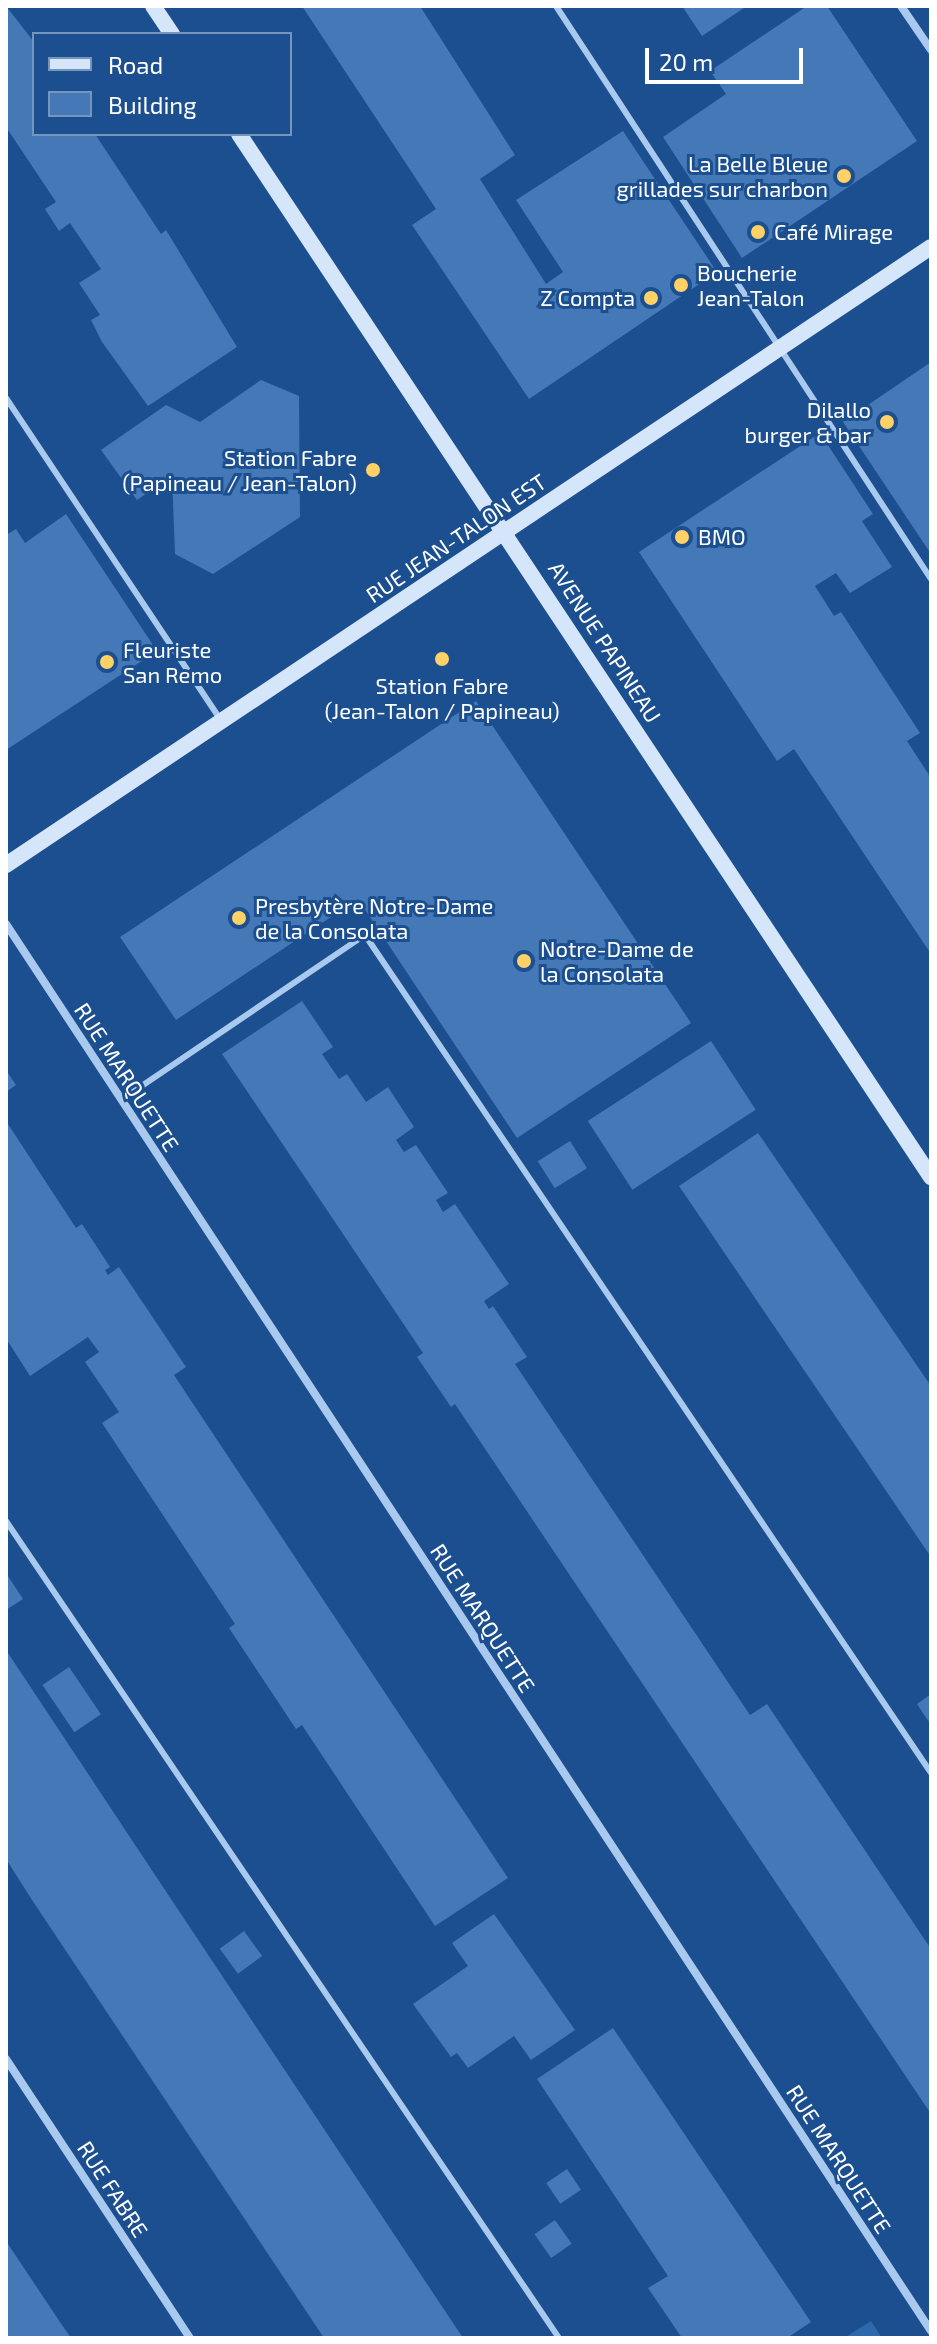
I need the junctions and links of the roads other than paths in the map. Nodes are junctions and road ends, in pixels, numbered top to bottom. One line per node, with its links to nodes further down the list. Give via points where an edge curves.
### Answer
1 (153, 6): 4 (main road)
2 (556, 6): 8 (lane)
3 (901, 6): 5 (street)
4 (171, 32)
5 (931, 50)
6 (240, 136): 10 (main road, AVENUE PAPINEAU)
7 (931, 247): 8 (main road, RUE JEAN-TALON EST)
8 (781, 346): 10 (main road, RUE JEAN-TALON EST); 11 (lane)
9 (6, 398): 12 (lane)
10 (506, 531): 12 (main road, RUE JEAN-TALON EST); 16 (main road, AVENUE PAPINEAU)
11 (931, 579)
12 (221, 720): 13 (main road, RUE JEAN-TALON EST)
13 (6, 865)
14 (6, 924): 15 (street, RUE MARQUETTE)
15 (121, 1100): 18 (lane, via 365,935); 20 (street, RUE MARQUETTE)
16 (931, 1177)
17 (6, 1521): 22 (lane)
18 (931, 1773)
19 (6, 2059): 21 (street, RUE FABRE)
20 (931, 2331)
21 (190, 2338)
22 (559, 2338)

